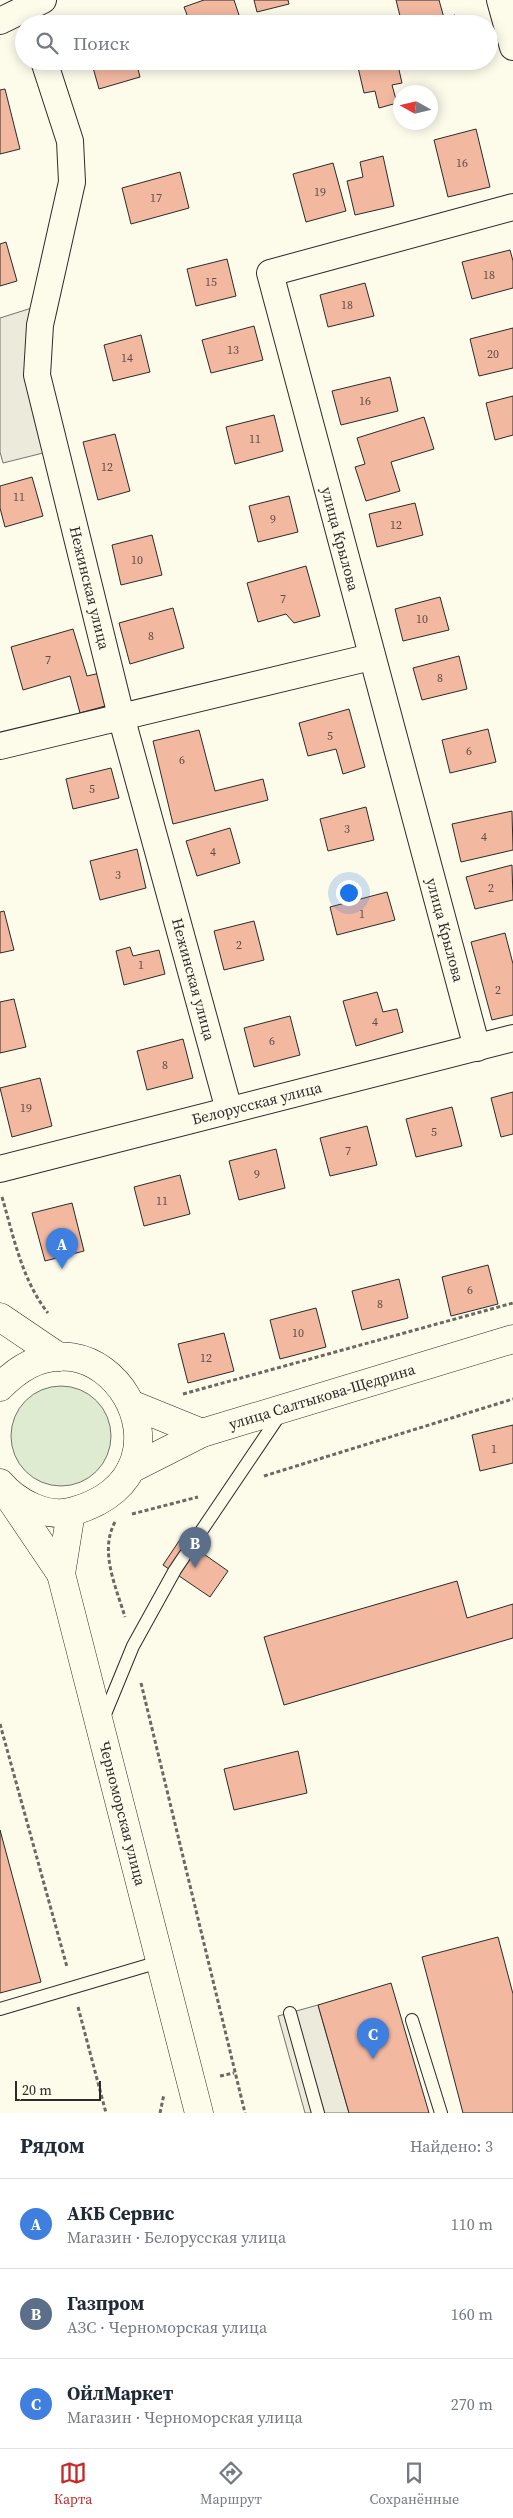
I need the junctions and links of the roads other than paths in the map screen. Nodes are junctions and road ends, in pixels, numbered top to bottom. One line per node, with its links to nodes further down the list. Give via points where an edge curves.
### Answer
1 (500, 0): 6 (street)
2 (33, 11): 3 (street)
3 (20, 15)
4 (15, 16): 5 (street)
5 (0, 21)
6 (513, 47)
7 (47, 70): 10 (street, Нежинская улица, via 70,141 72,182 40,325 37,375)
8 (513, 207): 9 (street, улица Крылова, via 270,273)
9 (371, 657): 10 (street); 13 (street, улица Крылова)
10 (121, 716): 11 (street); 14 (street, Нежинская улица)
11 (0, 746)
12 (513, 1038): 13 (street, Белорусская улица)
13 (476, 1048): 14 (street, Белорусская улица)
14 (229, 1110): 15 (street, Белорусская улица)
15 (0, 1170)
16 (0, 1317): 18 (main road)
17 (513, 1339): 21 (main road, улица Салтыкова-Щедрина)
18 (59, 1357): 19 (main road, via 36,1361 14,1373); 20 (main road, via 83,1360 104,1370 121,1385)
19 (0, 1387)
20 (133, 1405): 22 (main road); 23 (main road, via 138,1426 137,1448)
21 (285, 1407): 22 (main road, улица Салтыкова-Щедрина); 27 (lane, via 175,1570 133,1646)
22 (202, 1433): 23 (main road, улица Салтыкова-Щедрина)
23 (130, 1469): 25 (main road, via 116,1490 95,1505)
24 (0, 1484): 25 (main road, via 21,1502 45,1511); 26 (main road)
25 (71, 1512): 26 (main road, Черноморская улица)
26 (61, 1574): 27 (main road, Черноморская улица)
27 (100, 1726): 28 (main road, Черноморская улица)
28 (159, 1962): 29 (lane); 32 (main road, Черноморская улица)
29 (0, 2009)
30 (290, 2013): 33 (lane)
31 (412, 2020): 34 (lane)
32 (199, 2113)
33 (318, 2113)
34 (441, 2113)

